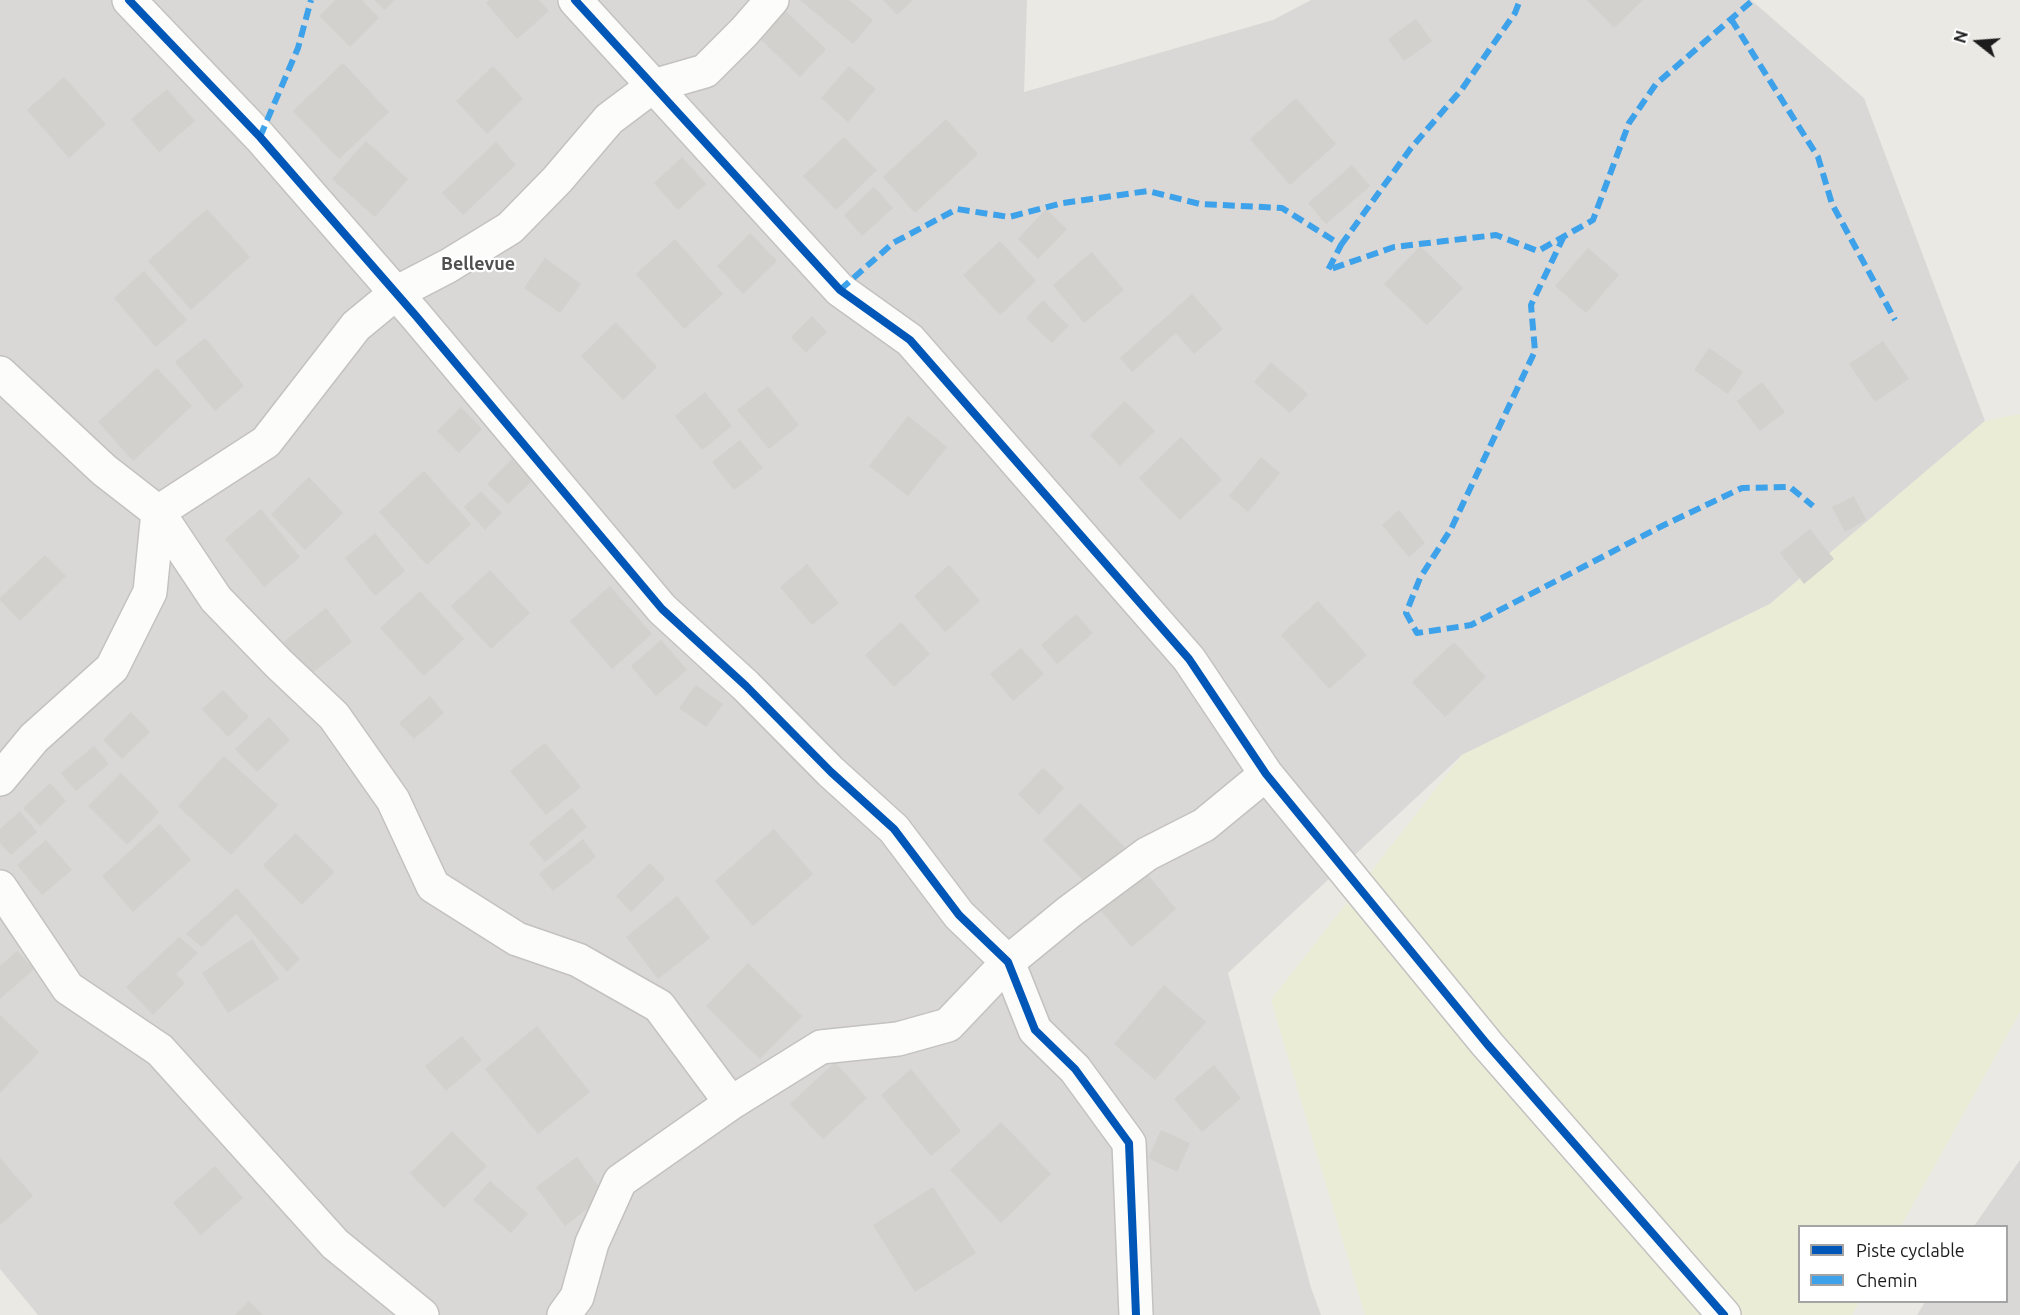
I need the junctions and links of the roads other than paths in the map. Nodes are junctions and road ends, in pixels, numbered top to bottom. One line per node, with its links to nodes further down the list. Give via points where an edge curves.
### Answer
1 (129, 0): 5 (street, via 260,137)
2 (575, 0): 4 (street)
3 (772, 0): 4 (street, via 705,71)
4 (653, 86): 5 (street, via 609,119 510,228); 8 (street, via 840,290 910,340 1189,659)
5 (396, 293): 7 (street, via 356,326 266,442); 11 (street, via 662,609 894,829 959,915)
6 (0, 373): 7 (street, via 104,470)
7 (158, 512): 9 (street, via 150,592 112,668 34,738); 12 (street, via 216,599 334,716 393,800 433,886 518,939 578,960 659,1006)
8 (1266, 774): 11 (street, via 1204,825 1147,854); 16 (street, via 1487,1044)
9 (0, 779)
10 (0, 887): 13 (street, via 68,988 160,1050 335,1244)
11 (1008, 962): 12 (street, via 948,1025 898,1039 821,1047); 15 (street, via 1035,1030 1075,1069 1129,1143)
12 (731, 1102): 14 (street, via 620,1181 592,1243 577,1297)
13 (422, 1315)
14 (564, 1315)
15 (1136, 1315)
16 (1724, 1315)

